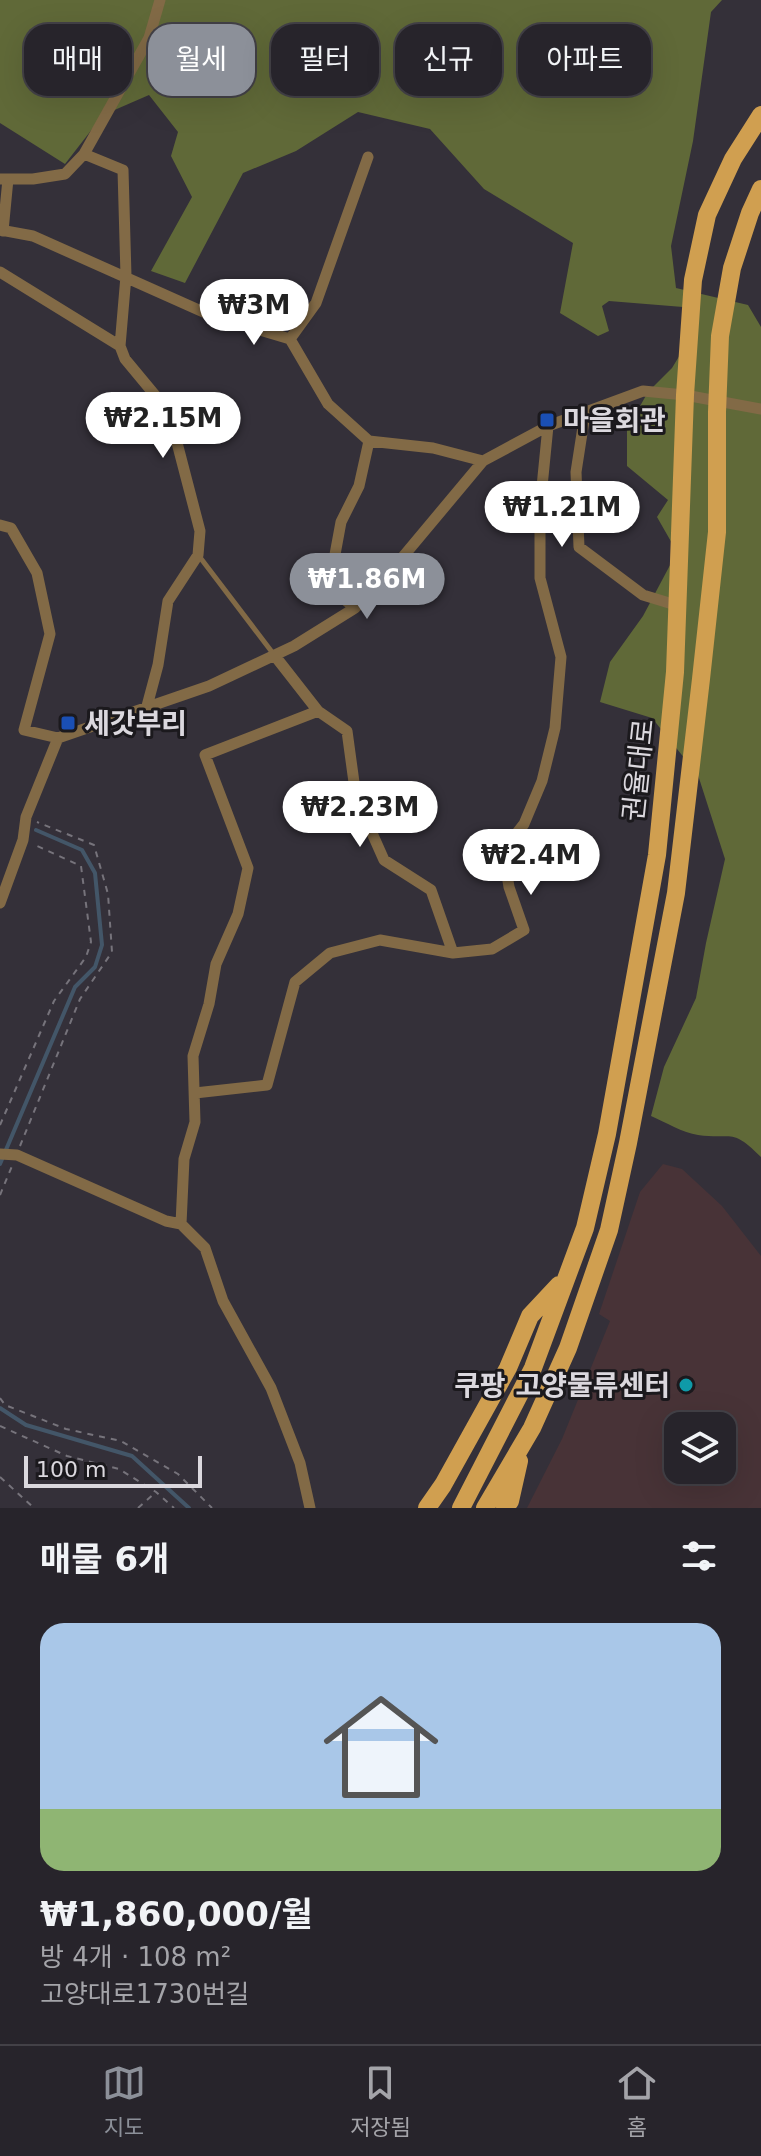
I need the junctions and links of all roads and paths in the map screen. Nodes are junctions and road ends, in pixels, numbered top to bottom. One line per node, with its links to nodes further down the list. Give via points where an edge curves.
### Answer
1 (160, 0): 3 (street, via 149,38)
2 (761, 115): 12 (main road, 권율대로, via 707,215 693,280)
3 (84, 154): 5 (street, via 65,174); 9 (street, via 123,170)
4 (368, 157): 10 (street, via 316,303)
5 (4, 179): 7 (street)
6 (761, 189): 13 (main road, 권율대로, via 732,268 720,336)
7 (2, 230): 9 (street, via 33,236)
8 (0, 272): 11 (street)
9 (126, 276): 10 (street, via 210,315); 11 (street)
10 (290, 339): 17 (street, via 328,404)
11 (120, 346): 20 (street, via 169,412 200,531)
12 (685, 395): 13 (street); 15 (street, via 643,391); 21 (main road, 권율대로)
13 (717, 401): 14 (street); 40 (main road, 권율대로, via 717,532 676,893 650,1033 609,1230 568,1348)
14 (761, 409)
15 (585, 414): 16 (street); 21 (street, via 576,472 579,547 643,595)
16 (548, 426): 18 (street); 31 (street, via 540,578 561,657 555,728 524,824 503,851 524,930 492,949)
17 (369, 441): 18 (street, via 433,448); 22 (street, via 359,486 341,522 329,587)
18 (483, 461): 22 (street)
19 (0, 525): 26 (street, via 11,528 37,573 50,634 24,730)
20 (198, 555): 23 (lane); 24 (street, via 168,601)
21 (679, 606): 37 (main road, 권율대로, via 657,855 607,1134 585,1228)
22 (355, 608): 23 (street)
23 (275, 656): 24 (street); 25 (street)
24 (147, 706): 26 (street)
25 (318, 711): 31 (street, via 347,731 356,797 384,860 431,890); 32 (street, via 205,755 248,868 193,1056)
26 (58, 738): 27 (street)
27 (26, 817): 28 (street); 34 (path, via 94,845 108,894 112,952 80,999)
28 (23, 840): 29 (street); 33 (path, via 81,866 91,942 54,1001)
29 (4, 888): 30 (street)
30 (0, 903)
31 (453, 953): 32 (street, via 380,940 330,953 295,982 267,1085)
32 (195, 1093): 36 (street)
33 (0, 1125)
34 (9, 1155): 35 (path); 36 (street)
35 (0, 1195)
36 (181, 1224): 47 (street, via 205,1248 223,1301 271,1388 300,1463)
37 (566, 1277): 48 (main road, via 530,1316 508,1368); 49 (main road, 권율대로, via 533,1368)
38 (0, 1398): 46 (path, via 5,1405 66,1429 121,1441 178,1474)
39 (0, 1426): 42 (path, via 67,1456 119,1469)
40 (522, 1444): 50 (main road, 권율대로); 51 (main road)
41 (0, 1477): 43 (path)
42 (156, 1492): 44 (path); 45 (path)
43 (34, 1508)
44 (138, 1508)
45 (174, 1508)
46 (212, 1508)
47 (310, 1508)
48 (427, 1508)
49 (461, 1508)
50 (485, 1508)
51 (505, 1508)

